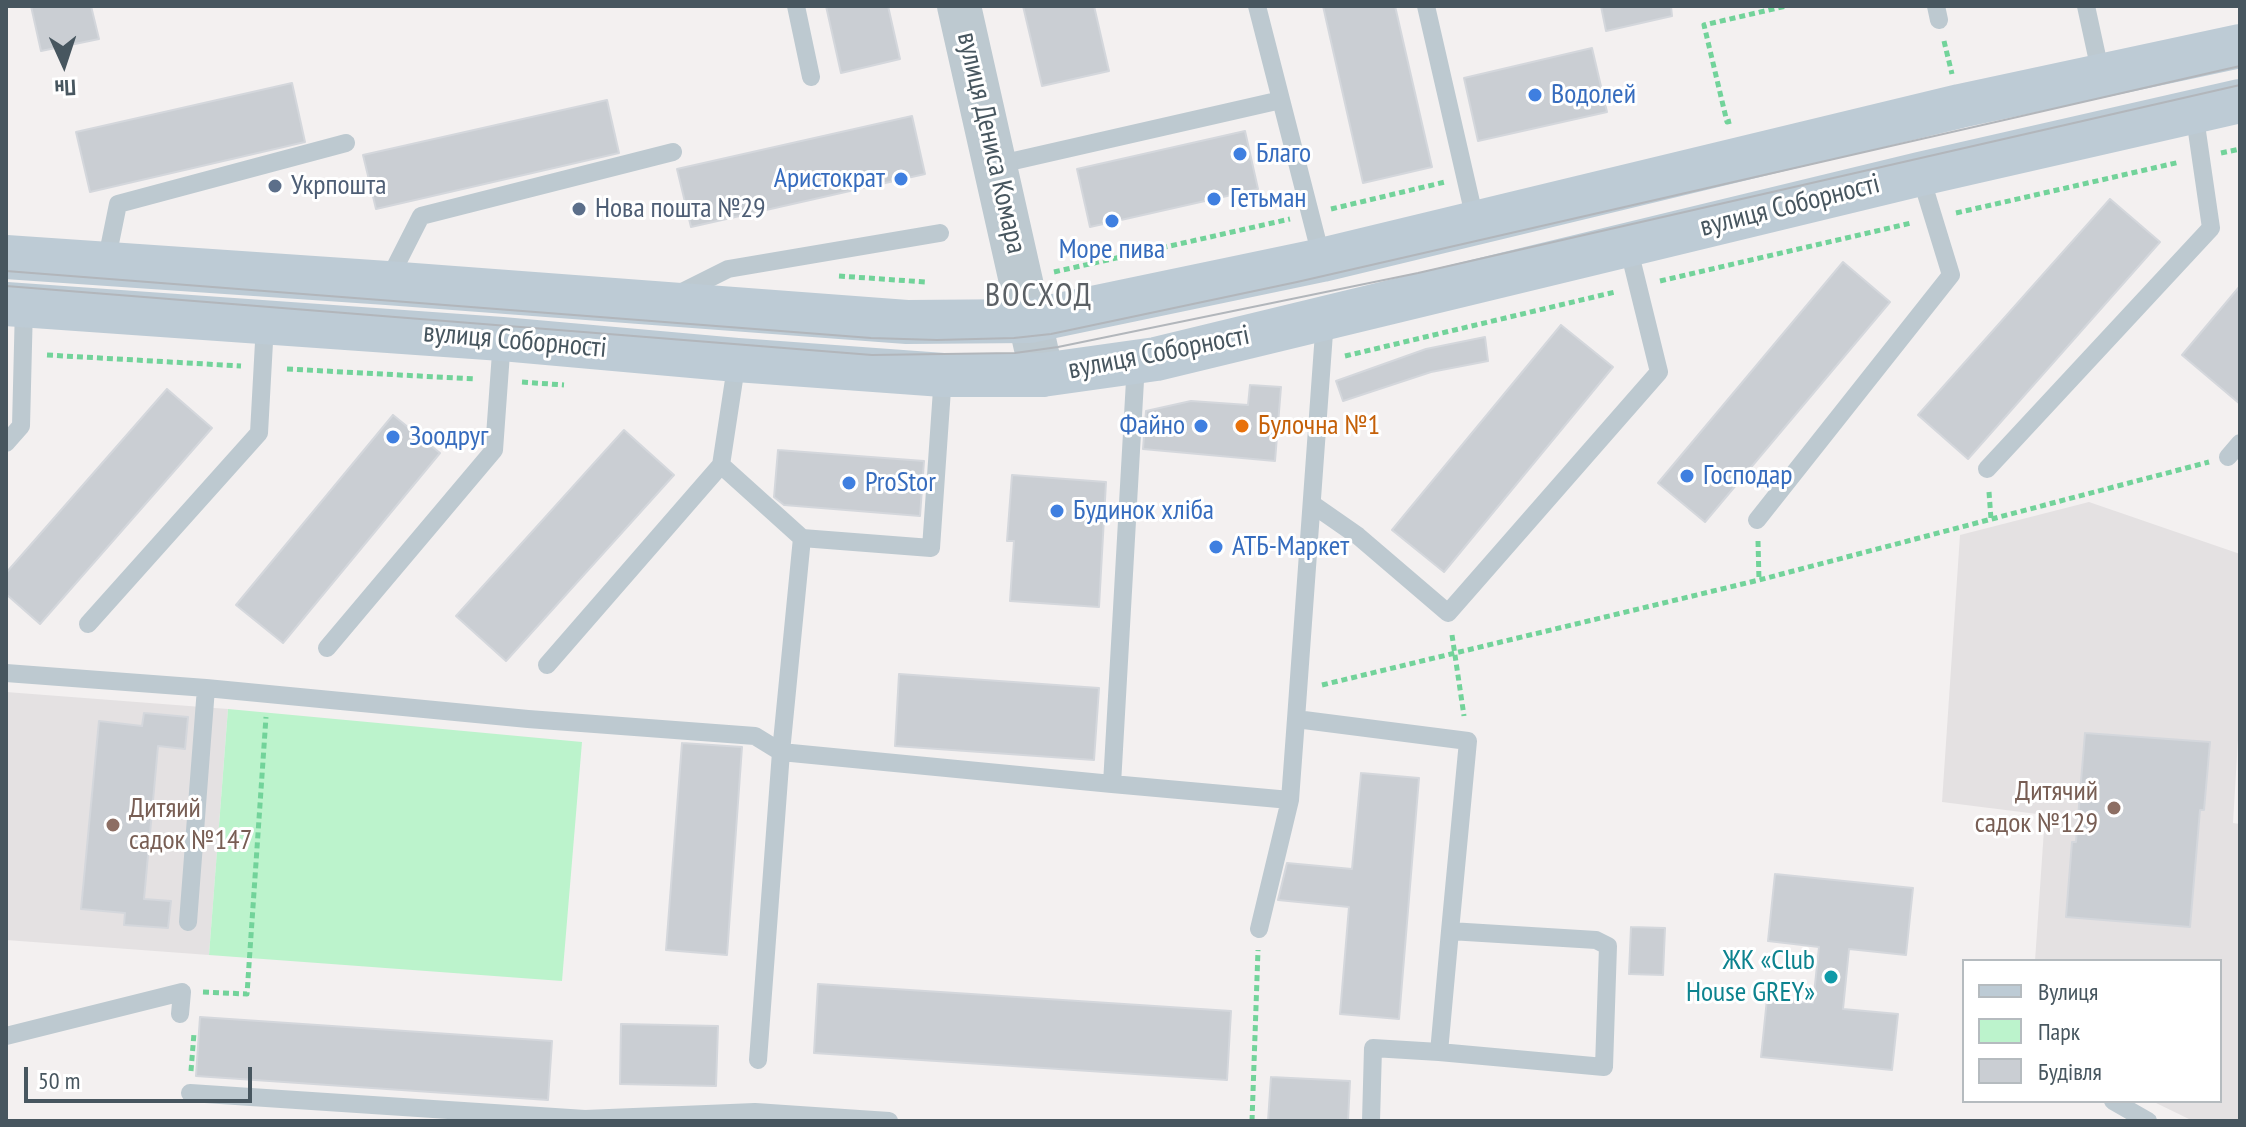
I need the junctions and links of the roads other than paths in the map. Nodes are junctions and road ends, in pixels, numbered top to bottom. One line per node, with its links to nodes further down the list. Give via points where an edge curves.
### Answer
1 (796, 6): 8 (lane)
2 (959, 6): 14 (street, вулиця Дениса Комара)
3 (1257, 6): 9 (lane)
4 (1426, 6): 16 (lane)
5 (2086, 6): 7 (lane)
6 (2240, 46): 7 (main road, вулиця Соборності)
7 (2101, 75): 16 (main road, вулиця Соборності, via 1949,81)
8 (811, 77)
9 (1281, 100): 14 (lane); 19 (lane)
10 (2240, 101): 11 (main road, вулиця Соборності)
11 (2194, 111): 15 (main road, вулиця Соборності); 35 (lane, via 2211,228)
12 (346, 143): 20 (lane, via 118,204)
13 (673, 152): 22 (lane, via 421,216)
14 (996, 165): 26 (street, вулиця Дениса Комара)
15 (1920, 174): 21 (main road, вулиця Соборності); 37 (lane, via 1951,275)
16 (1476, 224): 19 (main road, вулиця Соборності)
17 (940, 233): 23 (lane, via 728,269)
18 (6, 257): 20 (main road, вулиця Соборності)
19 (1322, 260): 26 (main road, вулиця Соборності)
20 (106, 265): 22 (main road, вулиця Соборності)
21 (1633, 266): 25 (main road, вулиця Соборності); 36 (lane, via 1659,372 1448,613)
22 (387, 283): 23 (main road, вулиця Соборності)
23 (658, 304): 26 (main road, вулиця Соборності, via 907,322)
24 (15, 305): 27 (main road, вулиця Соборності); 33 (lane, via 21,426)
25 (1325, 319): 30 (main road, вулиця Соборності); 36 (lane)
26 (1030, 321): 32 (street, вулиця Дениса Комара)
27 (265, 324): 28 (main road, вулиця Соборності); 39 (lane, via 259,433)
28 (502, 339): 29 (main road, вулиця Соборності); 40 (lane, via 494,450)
29 (737, 360): 31 (main road, вулиця Соборності); 34 (lane)
30 (1136, 363): 32 (main road, вулиця Соборності); 46 (lane)
31 (943, 375): 32 (main road, вулиця Соборності); 38 (lane, via 931,548)
32 (1042, 375)
33 (6, 443)
34 (721, 465): 38 (lane); 41 (lane)
35 (1987, 469)
36 (1312, 504): 44 (lane)
37 (1757, 520)
38 (802, 538): 45 (lane)
39 (88, 624)
40 (327, 648)
41 (547, 665)
42 (6, 673): 43 (lane)
43 (206, 688): 45 (lane, via 755,736); 48 (lane)
44 (1296, 719): 47 (lane); 50 (lane, via 1468,741)
45 (781, 752): 46 (lane); 54 (lane)
46 (1112, 784): 47 (lane)
47 (1290, 800): 49 (lane)
48 (188, 922)
49 (1259, 929)
50 (1450, 931): 53 (lane); 53 (lane, via 1596,940 1608,946 1604,1067)
51 (180, 1014): 52 (lane, via 190,992)
52 (6, 1036)
53 (1439, 1052): 60 (lane, via 1373,1048)
54 (758, 1060)
55 (190, 1093): 58 (lane)
56 (2116, 1103): 61 (lane)
57 (754, 1116): 58 (lane); 59 (lane)
58 (631, 1119)
59 (889, 1121)
60 (1371, 1121)
61 (2148, 1121)

